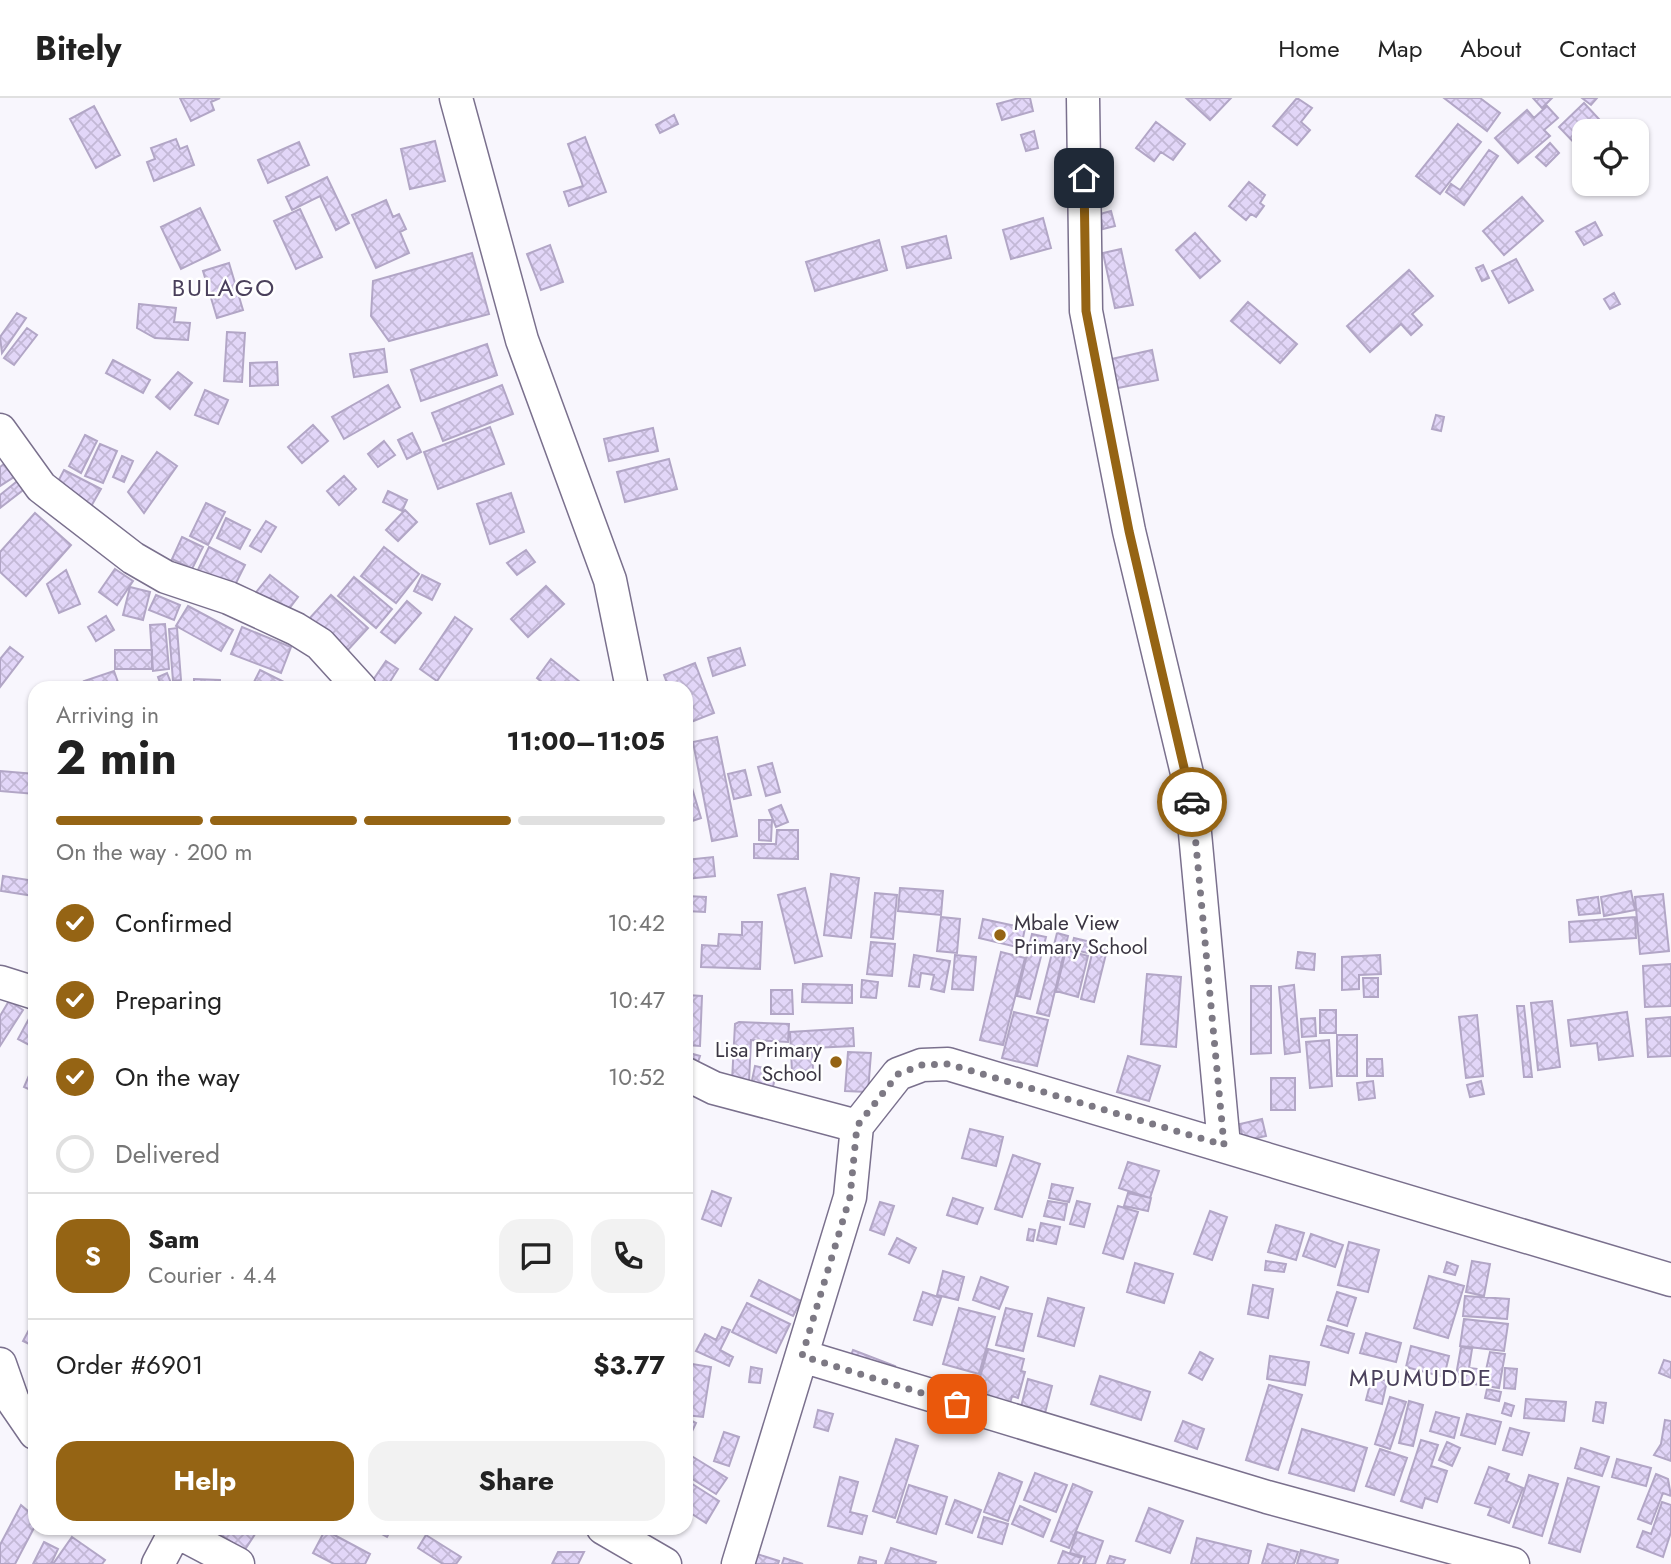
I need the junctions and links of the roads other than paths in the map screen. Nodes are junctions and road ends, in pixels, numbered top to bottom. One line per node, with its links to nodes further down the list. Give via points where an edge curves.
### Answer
1 (456, 98): 5 (street, via 522,341 610,580)
2 (1083, 98): 10 (street, via 1086,311 1129,531 1191,790)
3 (0, 430): 4 (street, via 41,486 133,558 166,577 229,598 296,629 320,644)
4 (354, 681)
5 (631, 681)
6 (0, 982): 7 (street)
7 (28, 991)
8 (693, 1078): 9 (street, via 714,1088)
9 (857, 1126): 10 (street, via 898,1074 922,1065 948,1064); 12 (street, via 850,1197)
10 (1224, 1145): 11 (street)
11 (1671, 1280)
12 (802, 1356): 21 (street); 22 (street, via 1267,1497)
13 (0, 1364): 14 (street, via 13,1401)
14 (28, 1423)
15 (170, 1535): 18 (street)
16 (184, 1535): 19 (street)
17 (615, 1535): 20 (street)
18 (158, 1564)
19 (238, 1564)
20 (665, 1564)
21 (738, 1564)
22 (1513, 1564)

